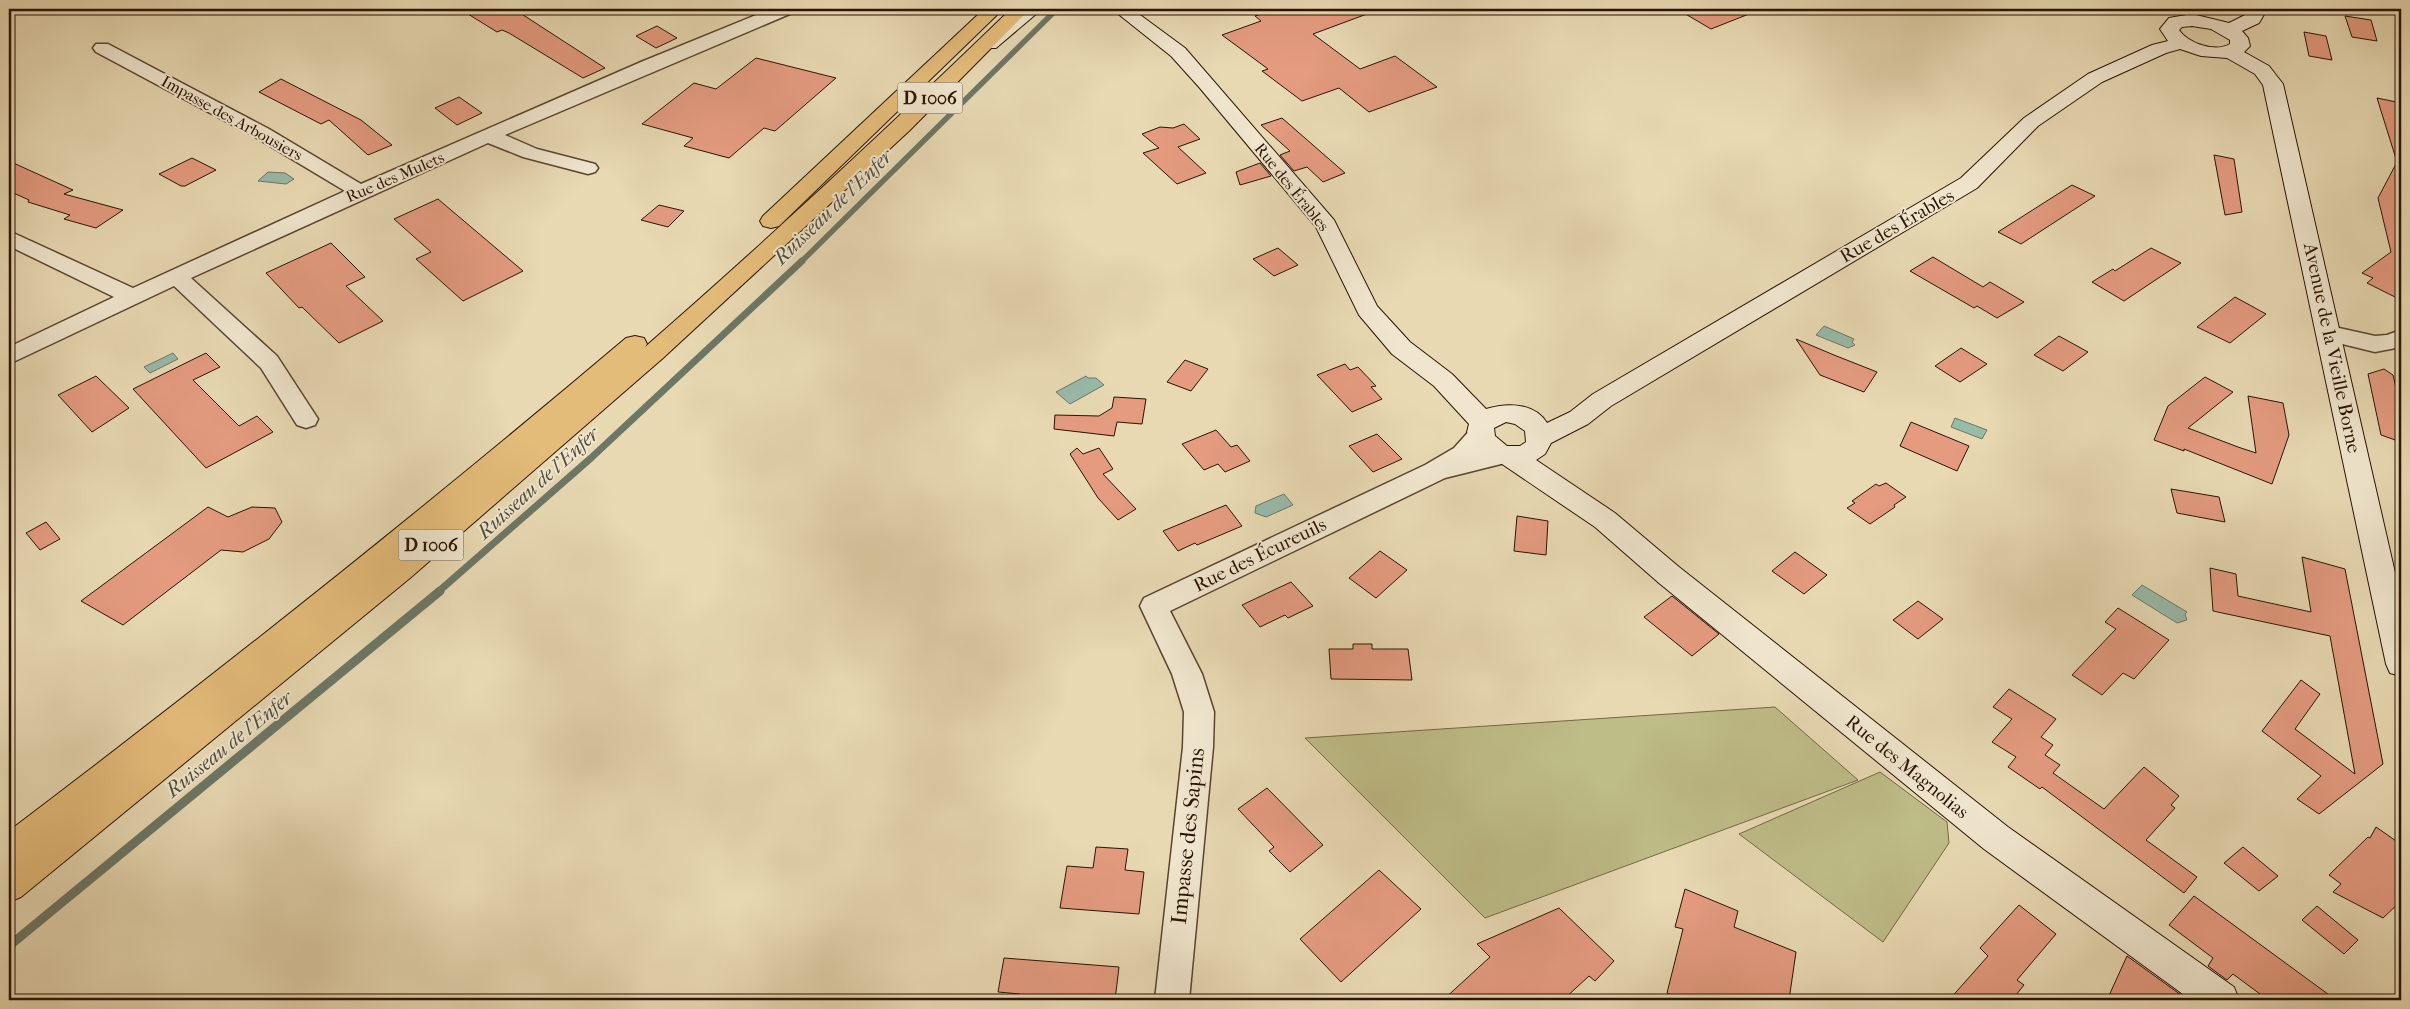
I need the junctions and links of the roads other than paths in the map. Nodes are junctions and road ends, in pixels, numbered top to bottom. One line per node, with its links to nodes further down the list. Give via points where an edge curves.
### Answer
1 (786, 9): 12 (street, Rue des Mulets)
2 (994, 9): 30 (main road, D 1006, via 684,301 524,440 344,588)
3 (1021, 9): 11 (main road, D 1006)
4 (1033, 9): 11 (street)
5 (1122, 9): 23 (street, Rue des Érables, via 1178,52 1310,204 1326,225 1367,310 1401,348)
6 (2258, 9): 7 (street, via 2252,19)
7 (2229, 30): 8 (street, via 2203,21 2176,22 2169,29 2170,33); 10 (street, via 2241,42 2237,50)
8 (2183, 43): 10 (street, Avenue de la Vieille Borne, via 2214,52); 21 (street, Rue des Érables, via 2162,48 2095,78 2031,122 1969,183)
9 (102, 48): 14 (street, Impasse des Arbousiers, via 262,133)
10 (2231, 52): 18 (street, Avenue de la Vieille Borne, via 2262,70 2273,84)
11 (971, 60): 31 (main road, D 1006, via 823,199 544,450 354,610)
12 (489, 136): 13 (street, via 530,153); 14 (street, Rue des Mulets)
13 (588, 168)
14 (360, 192): 16 (street, Rue des Mulets)
15 (9, 238): 17 (street)
16 (176, 276): 17 (street, Rue des Mulets); 22 (street, via 269,362)
17 (132, 296): 20 (street, Rue des Mulets)
18 (2330, 334): 19 (street, via 2371,343 2395,342); 28 (street, Avenue de la Vieille Borne)
19 (2401, 338)
20 (9, 356)
21 (1602, 400): 23 (street, Rue des Érables); 24 (street, Rue des Érables)
22 (306, 419)
23 (1498, 422): 24 (street, Rue des Magnolias, via 1538,429); 25 (street, Rue des Magnolias, via 1488,447); 26 (street, Rue des Écureuils, via 1463,454)
24 (1540, 442): 25 (street, Rue des Érables, via 1532,452); 27 (street, Rue des Magnolias)
25 (1507, 455): 26 (street, Rue des Écureuils); 27 (street, Rue des Magnolias)
26 (1434, 472): 29 (street, Rue des Écureuils, via 1154,606)
27 (1605, 520): 33 (street, Rue des Magnolias, via 1996,838)
28 (2401, 664)
29 (1187, 674): 32 (street, Impasse des Sapins, via 1199,712 1198,747)
30 (9, 851)
31 (9, 886)
32 (1172, 1000)
33 (2221, 1000)

